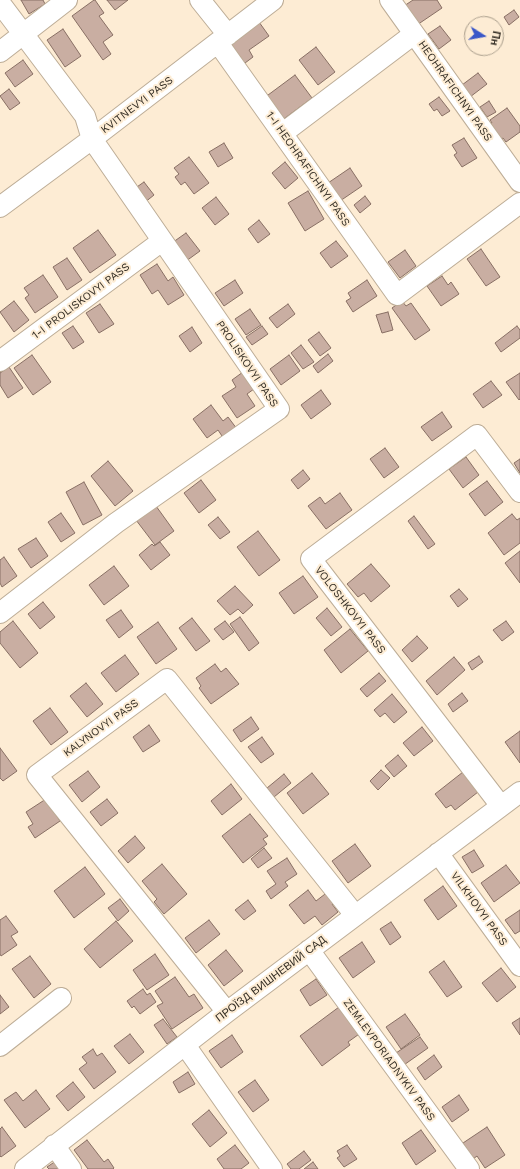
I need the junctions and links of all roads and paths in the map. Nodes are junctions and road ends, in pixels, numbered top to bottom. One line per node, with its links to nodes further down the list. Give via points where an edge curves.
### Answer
1 (67, 0): 6 (street)
2 (200, 0): 8 (street, 1-I HEOHRAFICHNYI PASS)
3 (272, 0): 8 (street, KVITNEVYI PASS)
4 (390, 0): 7 (street, HEOHRAFICHNYI PASS)
5 (0, 3): 6 (street, PROLISKOVYI PASS)
6 (23, 34): 9 (street); 11 (street, PROLISKOVYI PASS, via 85,116)
7 (414, 34): 10 (street); 12 (street, HEOHRAFICHNYI PASS)
8 (223, 39): 10 (street, 1-I HEOHRAFICHNYI PASS); 11 (street, KVITNEVYI PASS)
9 (0, 52)
10 (283, 134): 13 (street, 1-I HEOHRAFICHNYI PASS, via 397,295)
11 (92, 139): 14 (street, KVITNEVYI PASS); 15 (street, PROLISKOVYI PASS)
12 (520, 182)
13 (520, 203)
14 (0, 207)
15 (162, 241): 16 (street, 1-I PROLISKOVYI PASS); 18 (street, PROLISKOVYI PASS, via 279,409 116,523)
16 (0, 361)
17 (520, 492): 20 (street, VOLOSHKOVYI PASS, via 477,435 311,559)
18 (0, 613)
19 (520, 792): 20 (street, ПРОЇЗД ВИШНЕВИЙ САД)
20 (501, 806): 21 (street, ПРОЇЗД ВИШНЕВИЙ САД)
21 (438, 853): 22 (street, ПРОЇЗД ВИШНЕВИЙ САД); 24 (street, VILKHOVYI PASS)
22 (355, 915): 23 (street, ПРОЇЗД ВИШНЕВИЙ САД); 26 (street, KALYNOVYI PASS, via 168,679 37,775)
23 (309, 950): 26 (street, ПРОЇЗД ВИШНЕВИЙ САД); 33 (street, ZEMLEVPORIADNYKIV PASS)
24 (520, 966)
25 (61, 998): 28 (street)
26 (227, 1012): 27 (street, ПРОЇЗД ВИШНЕВИЙ САД)
27 (185, 1045): 29 (street, ПРОЇЗД ВИШНЕВИЙ САД); 32 (street)
28 (0, 1046)
29 (54, 1145): 30 (street, ПРОЇЗД ВИШНЕВИЙ САД); 31 (street)
30 (25, 1169)
31 (71, 1169)
32 (272, 1169)
33 (469, 1169)

